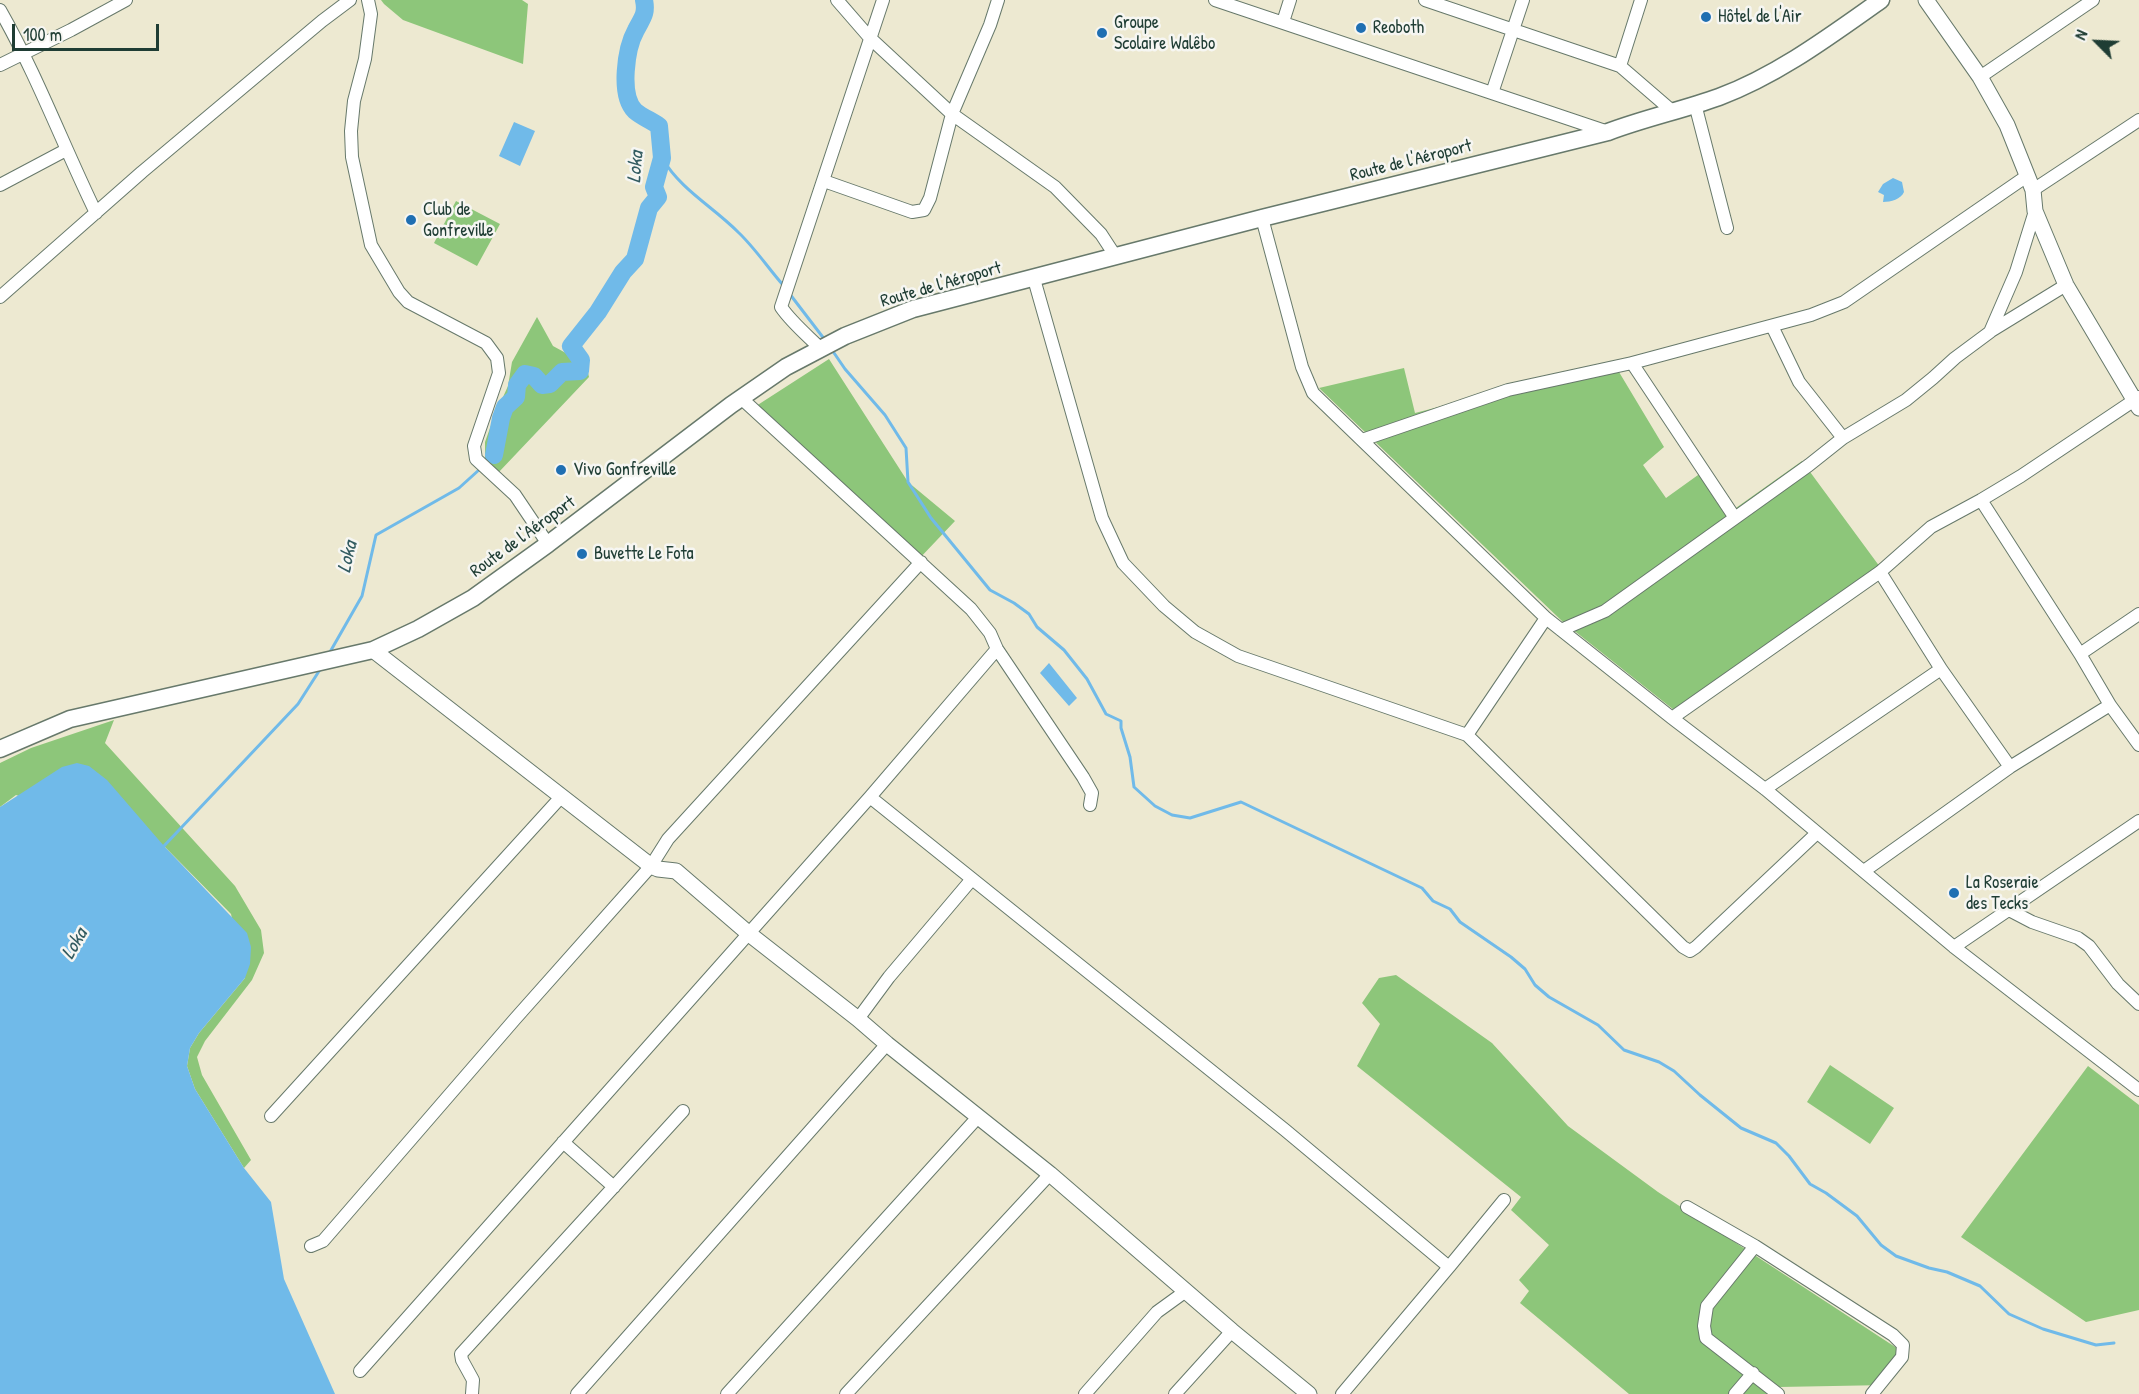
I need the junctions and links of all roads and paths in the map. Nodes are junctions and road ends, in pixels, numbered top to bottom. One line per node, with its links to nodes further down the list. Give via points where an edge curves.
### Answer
1 (350, 0): 34 (street)
2 (368, 0): 51 (street, via 371,14 351,131 356,185 371,245 408,302 486,343 496,358 499,373 474,446 476,459 515,495)
3 (837, 0): 18 (street)
4 (883, 0): 18 (street)
5 (998, 0): 26 (street)
6 (1215, 0): 16 (street)
7 (1290, 0): 16 (street)
8 (1425, 0): 17 (street)
9 (1523, 0): 17 (street)
10 (1641, 0): 21 (street)
11 (1881, 0): 24 (main road, Route de l'Aéroport, via 1773,72)
12 (1926, 0): 22 (street)
13 (2093, 0): 22 (street)
14 (120, 2): 19 (street)
15 (0, 10): 19 (street)
16 (1283, 22): 23 (street)
17 (1514, 30): 21 (street); 23 (street)
18 (870, 38): 26 (street); 30 (street)
19 (24, 52): 20 (street); 29 (street)
20 (0, 65)
21 (1620, 66): 25 (street)
22 (1980, 77): 31 (street, via 2007,125)
23 (1492, 93): 28 (street)
24 (1695, 104): 25 (main road, Route de l'Aéroport); 36 (street)
25 (1671, 111): 28 (main road, Route de l'Aéroport)
26 (952, 114): 30 (street, via 924,210 912,212); 37 (street, via 1054,187 1101,234)
27 (2139, 120): 31 (street)
28 (1608, 132): 35 (main road, Route de l'Aéroport)
29 (66, 150): 32 (street); 34 (street)
30 (824, 181): 43 (street, via 781,308)
31 (2030, 183): 33 (street); 41 (street, via 1844,302)
32 (0, 185)
33 (2035, 211): 39 (street); 42 (street, via 2016,272)
34 (96, 213): 40 (street)
35 (1262, 218): 37 (main road, Route de l'Aéroport); 48 (street, via 1302,367 1313,393)
36 (1727, 228)
37 (1116, 257): 38 (main road, Route de l'Aéroport)
38 (1034, 279): 43 (main road, Route de l'Aéroport, via 913,309); 63 (street, via 1102,518 1123,563 1195,632 1238,656)
39 (2066, 285): 42 (street); 46 (street)
40 (0, 297)
41 (1772, 326): 44 (street); 47 (street, via 1799,382)
42 (1990, 332): 47 (street, via 1906,400)
43 (820, 349): 45 (main road, Route de l'Aéroport)
44 (1632, 363): 48 (street, via 1508,390); 50 (street)
45 (741, 398): 51 (main road, Route de l'Aéroport); 52 (street)
46 (2137, 402): 49 (street)
47 (1843, 438): 50 (street)
48 (1362, 440): 55 (street)
49 (1981, 500): 53 (street, via 1931,527); 59 (street)
50 (1735, 518): 56 (street, via 1605,611)
51 (548, 544): 58 (main road, Route de l'Aéroport, via 473,598 418,630)
52 (921, 562): 57 (street, via 971,609); 73 (street, via 668,839)
53 (1880, 572): 60 (street); 62 (street)
54 (2139, 614): 59 (street)
55 (1546, 618): 56 (street); 63 (street)
56 (1561, 630): 62 (street)
57 (998, 649): 69 (street); 70 (street, via 1083,777 1092,793)
58 (373, 650): 65 (main road, Route de l'Aéroport, via 70,719); 68 (street)
59 (2080, 654): 61 (street)
60 (1941, 669): 66 (street); 67 (street)
61 (2110, 705): 64 (street); 66 (street)
62 (1672, 718): 67 (street)
63 (1467, 735): 72 (street, via 1690,951)
64 (2139, 745)
65 (0, 750)
66 (2010, 767): 74 (street)
67 (1765, 789): 72 (street)
68 (561, 797): 73 (street); 84 (street)
69 (870, 797): 75 (street); 77 (street)
70 (1090, 805)
71 (2139, 821): 76 (street)
72 (1817, 833): 74 (street)
73 (651, 866): 77 (street, via 676,871); 91 (street, via 323,1241)
74 (1864, 871): 78 (street)
75 (972, 879): 80 (street); 93 (street)
76 (2009, 910): 78 (street); 79 (street, via 2084,942)
77 (748, 933): 80 (street); 86 (street)
78 (1954, 946): 82 (street)
79 (2139, 1004)
80 (858, 1019): 81 (street)
81 (886, 1044): 85 (street); 99 (street)
82 (2139, 1090)
83 (684, 1111): 88 (street)
84 (271, 1116)
85 (978, 1117): 87 (street); 100 (street)
86 (563, 1142): 88 (street); 96 (street)
87 (1050, 1174): 94 (street); 101 (street)
88 (614, 1188): 98 (street, via 461,1354 473,1380)
89 (1504, 1200): 93 (street)
90 (1687, 1207): 92 (street)
91 (311, 1246)
92 (1755, 1246): 97 (street, via 1707,1306 1704,1326 1706,1338); 108 (street, via 1903,1345 1902,1356)
93 (1449, 1267): 105 (street)
94 (1186, 1291): 95 (street); 102 (street, via 1157,1312)
95 (1232, 1331): 103 (street); 104 (street)
96 (360, 1371)
97 (1753, 1373): 106 (street); 107 (street)
98 (471, 1394)
99 (577, 1394)
100 (727, 1394)
101 (846, 1394)
102 (1085, 1394)
103 (1175, 1394)
104 (1309, 1394)
105 (1342, 1394)
106 (1735, 1394)
107 (1778, 1394)
108 (1872, 1394)

